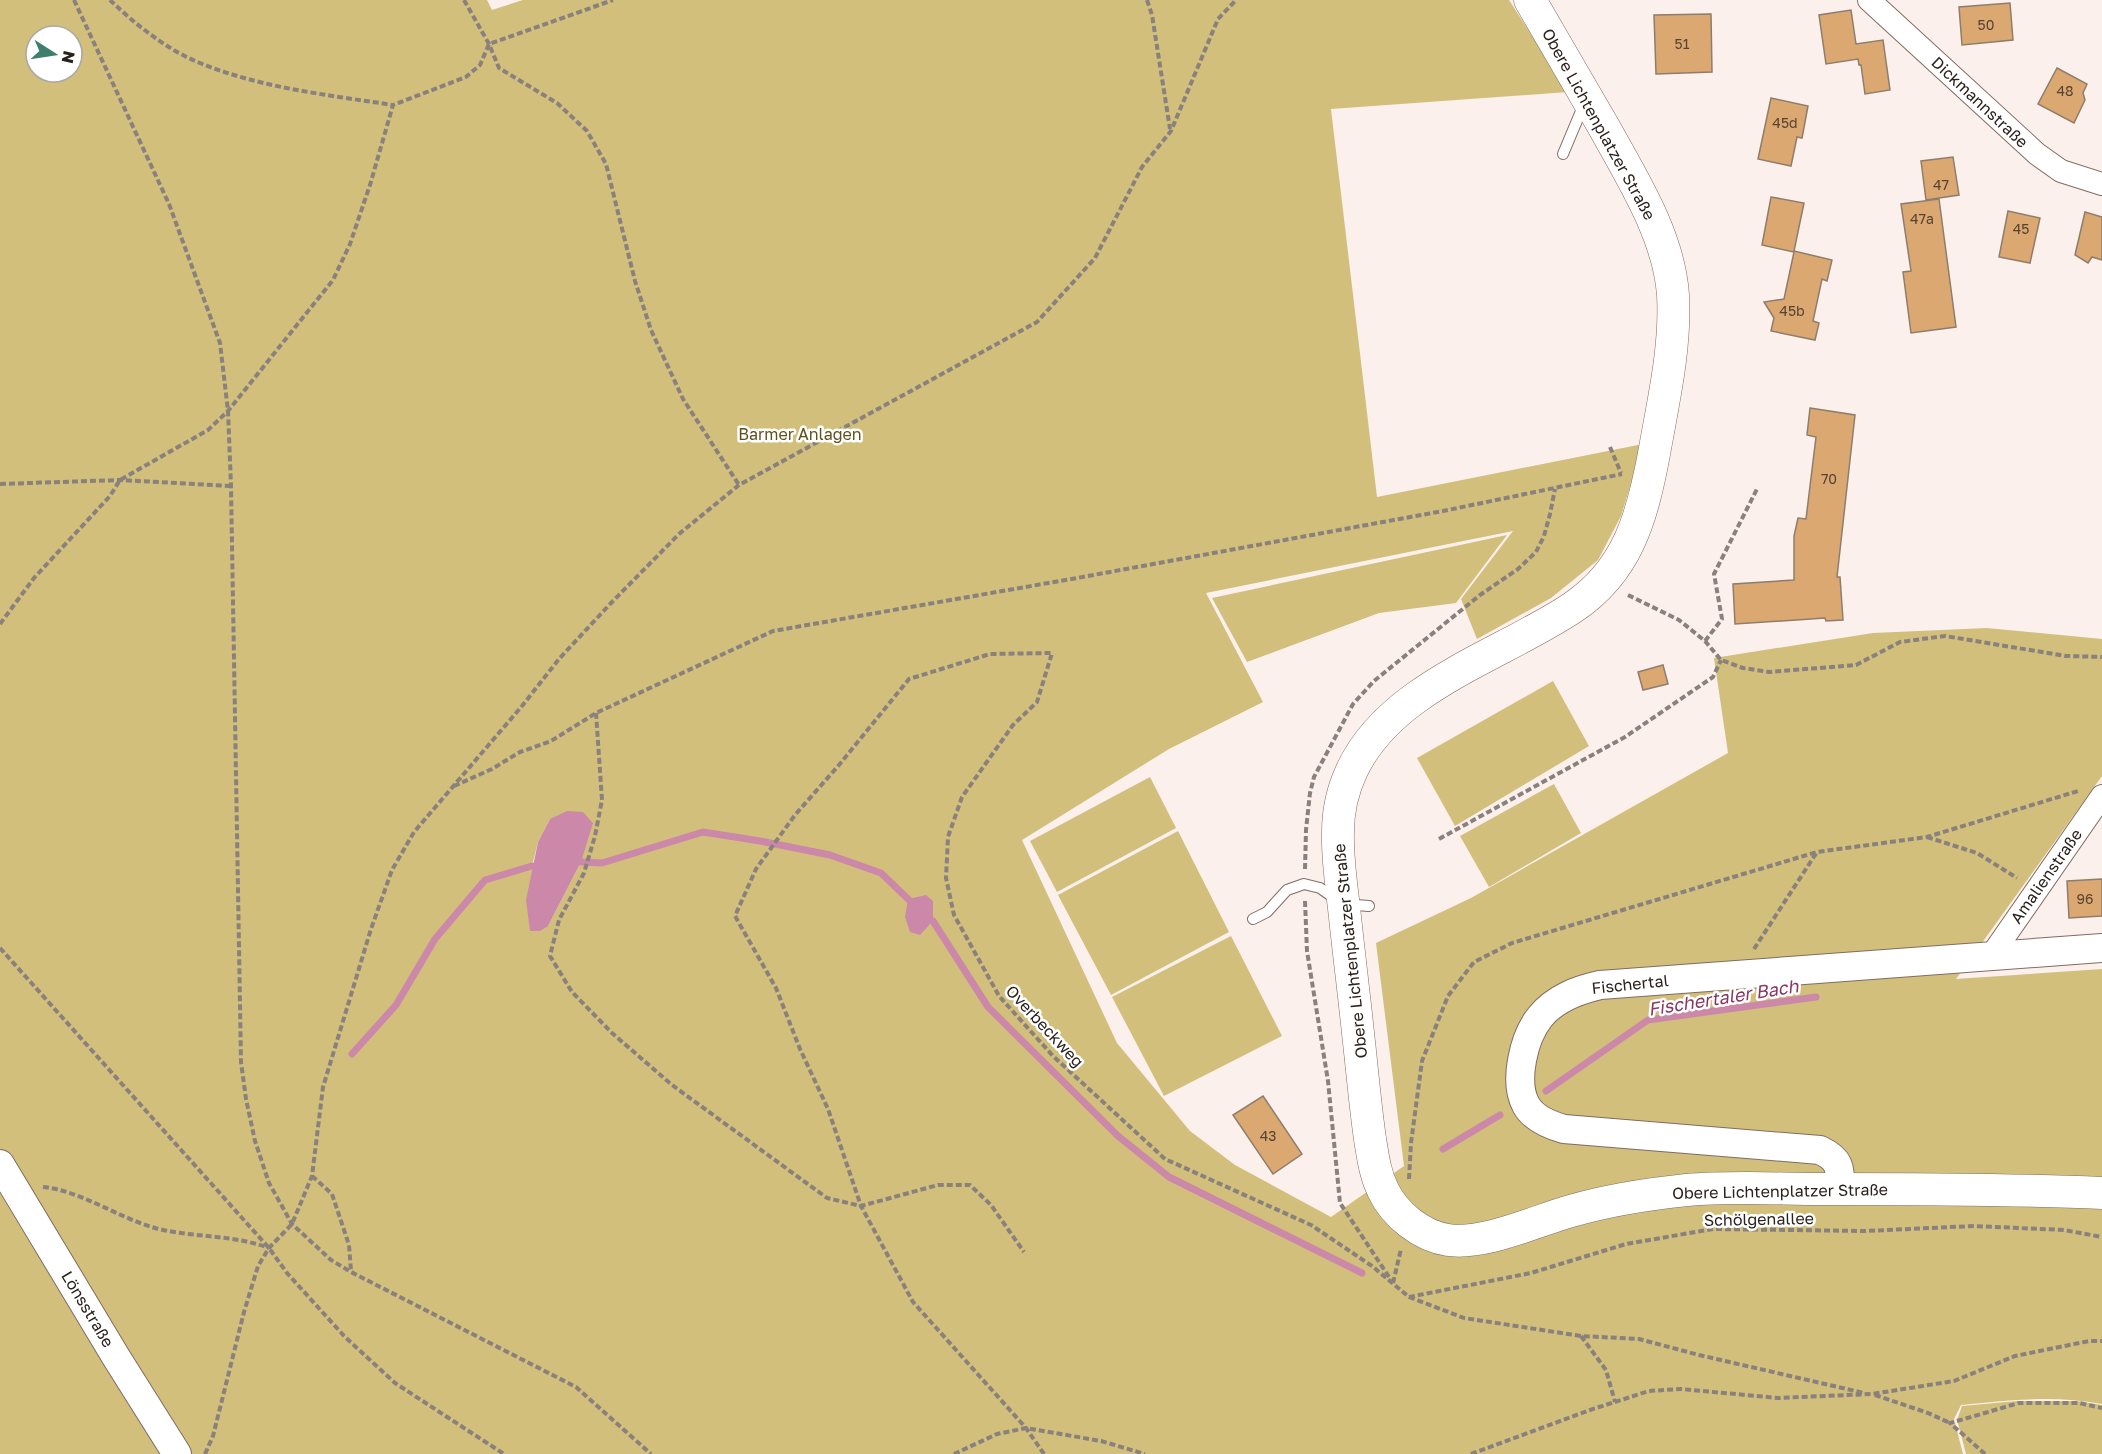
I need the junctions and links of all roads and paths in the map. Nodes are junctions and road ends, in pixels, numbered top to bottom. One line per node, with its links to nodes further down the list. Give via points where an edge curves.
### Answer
1 (74, 0): 15 (path, via 169,204 220,343)
2 (110, 0): 11 (path, via 160,41 199,63 278,87)
3 (464, 0): 9 (path)
4 (613, 0): 9 (path)
5 (1147, 0): 12 (path)
6 (1236, 0): 12 (path, via 1218,19)
7 (1530, 0): 10 (main road, Obere Lichtenplatzer Straße)
8 (1869, 0): 14 (street, Dickmannstraße, via 2037,154 2061,171)
9 (489, 44): 11 (path, via 480,65 466,77); 20 (path, via 499,68 557,103 587,131 606,164 651,330 683,399)
10 (1587, 98): 13 (lane); 17 (main road, Obere Lichtenplatzer Straße, via 1653,221 1666,256 1672,292 1665,393)
11 (393, 105): 15 (path, via 350,244 333,280)
12 (1171, 131): 20 (path, via 1142,167 1095,258 1037,322)
13 (1563, 154)
14 (2102, 184)
15 (228, 411): 18 (path, via 208,429); 21 (path)
16 (1610, 447): 17 (path)
17 (1635, 478): 22 (path); 37 (main road, Obere Lichtenplatzer Straße, via 1634,531 1621,560 1603,584 1574,607 1448,677 1388,722 1365,747 1345,789 1338,825 1338,856)
18 (120, 480): 19 (path); 21 (path); 25 (path, via 110,496 34,578)
19 (0, 484)
20 (739, 485): 30 (path, via 679,534 611,603)
21 (231, 486): 48 (path, via 241,1062 255,1141 269,1183)
22 (1555, 489): 29 (path, via 773,631); 35 (path, via 1544,536 1536,552 1374,681 1353,704 1314,777 1306,830)
23 (1757, 489): 26 (path, via 1714,574 1722,619)
24 (1641, 600): 26 (path, via 1679,620)
25 (0, 624)
26 (1705, 641): 28 (path)
27 (2102, 657): 28 (path, via 2066,656 1946,636 1900,642 1856,665 1769,672)
28 (1721, 660): 33 (path, via 1713,677 1625,737)
29 (596, 713): 30 (path, via 551,741); 47 (path, via 603,800 584,873 559,920 549,956 572,992 672,1085 827,1198)
30 (453, 786): 44 (path, via 414,832 392,870 323,1087)
31 (2102, 796): 36 (street, Amalienstraße)
32 (1927, 837): 36 (path, via 1977,853)
33 (1439, 839)
34 (1817, 852): 42 (path)
35 (1304, 884): 37 (lane); 38 (lane, via 1293,884 1267,912); 53 (path, via 1307,951 1328,1081 1340,1203)
36 (2036, 890): 41 (street, Amalienstraße)
37 (1356, 905): 45 (main road, Obere Lichtenplatzer Straße, via 1367,1117 1375,1171 1385,1195 1408,1222 1432,1236 1452,1241 1474,1239 1624,1198 1692,1190)
38 (1253, 919)
39 (0, 948): 50 (path)
40 (2102, 948): 41 (street, Fischertal)
41 (1991, 956): 42 (street, Fischertal)
42 (1737, 975): 45 (street, Fischertal, via 1600,985 1571,992 1540,1016 1522,1053 1521,1093 1527,1107 1547,1124 1564,1129 1820,1150 1839,1164)
43 (6, 1174): 50 (path, via 61,1190 156,1228 248,1240); 62 (street, Lönsstraße)
44 (312, 1176): 48 (path); 52 (path, via 332,1194 350,1245)
45 (1840, 1189): 46 (main road, Obere Lichtenplatzer Straße)
46 (2102, 1193)
47 (861, 1206): 51 (path, via 938,1185 970,1185 991,1205); 53 (path, Overbeckweg, via 828,1109 776,988 735,916 756,869 790,822 909,679 990,654 1052,652 1037,702 1013,725 962,797 948,837 946,878 954,915 999,996 1053,1056 1165,1158 1311,1225); 61 (path, via 913,1302)
48 (292, 1224): 50 (path); 52 (path, via 331,1260)
49 (2102, 1237): 54 (path, Schölgenallee, via 2064,1230 1974,1226 1866,1231 1713,1229 1626,1244 1532,1273)
50 (269, 1248): 63 (path, via 258,1266); 64 (path, via 345,1337 395,1383)
51 (1024, 1252)
52 (351, 1272): 65 (path, via 576,1387)
53 (1393, 1283): 54 (path)
54 (1409, 1297): 55 (path, via 1464,1318)
55 (1581, 1336): 57 (path, via 1639,1340); 58 (path, via 1606,1370)
56 (2102, 1341): 57 (path, via 2014,1356 1954,1381)
57 (1872, 1394): 58 (path, via 1778,1398 1681,1389 1649,1391); 60 (path)
58 (1615, 1401): 69 (path)
59 (2102, 1408): 60 (path, via 2079,1403 2019,1403)
60 (1950, 1423): 70 (path)
61 (1026, 1428): 66 (path, via 997,1434); 67 (path); 68 (path, via 1101,1441)
62 (177, 1454)
63 (205, 1454)
64 (504, 1454)
65 (651, 1454)
66 (954, 1454)
67 (1044, 1454)
68 (1145, 1454)
69 (1471, 1454)
70 (1986, 1454)

